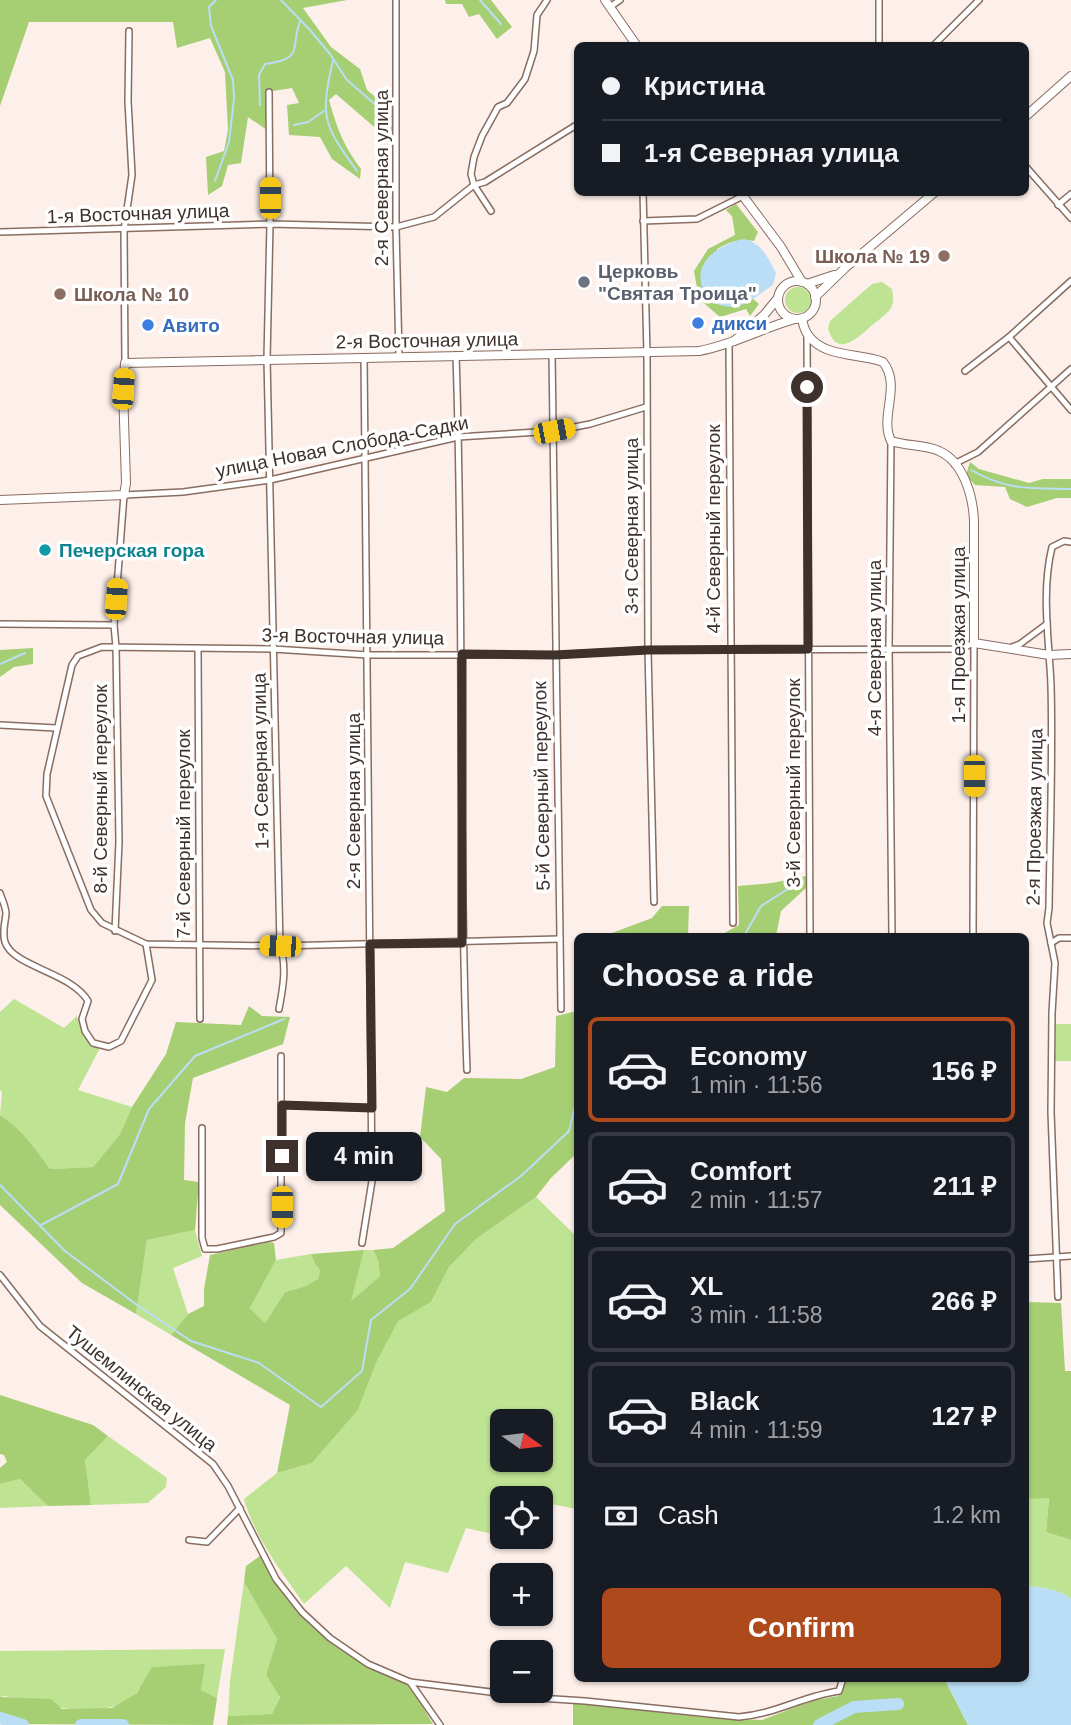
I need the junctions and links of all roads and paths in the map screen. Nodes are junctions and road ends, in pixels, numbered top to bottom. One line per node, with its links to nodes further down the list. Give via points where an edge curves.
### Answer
1 (396, 0): 27 (street, 2-я Северная улица)
2 (547, 0): 16 (street, via 537,15 534,51 525,79 507,103 498,107 482,136 471,174)
3 (620, 0): 6 (street)
4 (878, 0): 9 (street)
5 (979, 0): 10 (street)
6 (607, 3): 8 (street)
7 (129, 31): 28 (street, via 132,174)
8 (634, 42)
9 (879, 42)
10 (937, 42)
11 (1071, 76): 13 (street)
12 (269, 92): 26 (street, 1-я Северная улица)
13 (1029, 113)
14 (574, 126): 16 (street, 1-я Восточная улица)
15 (1029, 171): 22 (street)
16 (474, 185): 23 (street); 27 (street, 1-я Восточная улица, via 434,217)
17 (1071, 194): 22 (street)
18 (643, 196): 25 (street, 3-я Северная улица)
19 (737, 196): 25 (street, via 697,219)
20 (742, 196): 30 (street)
21 (930, 196): 31 (street)
22 (1058, 205): 24 (street)
23 (491, 211)
24 (1071, 218)
25 (643, 221): 42 (street, 3-я Северная улица)
26 (270, 224): 27 (street, 1-я Восточная улица); 28 (street, 1-я Восточная улица); 46 (street, 1-я Северная улица)
27 (396, 227): 44 (street, 2-я Северная улица)
28 (124, 230): 29 (street, 1-я Восточная улица); 47 (street)
29 (0, 232)
30 (789, 262): 33 (street); 34 (street)
31 (845, 268): 33 (street, via 829,278); 35 (street)
32 (1071, 281): 39 (street)
33 (805, 283): 34 (street); 35 (street)
34 (788, 284): 36 (street)
35 (815, 297): 37 (street, via 810,314)
36 (778, 298): 37 (street, via 780,310); 40 (street)
37 (798, 319): 38 (street); 40 (street, 2-я Восточная улица)
38 (807, 335): 55 (street, 4-я Северная улица, via 835,352 883,362 891,384); 71 (street, 3-й Северный переулок)
39 (1009, 337): 49 (street); 50 (street)
40 (729, 345): 42 (street, 2-я Восточная улица); 73 (street, 4-й Северный переулок)
41 (552, 353): 42 (street, 2-я Восточная улица); 43 (street, 2-я Восточная улица); 53 (street, 5-й Северный переулок)
42 (647, 354): 51 (street, 3-я Северная улица)
43 (456, 355): 44 (street, 2-я Восточная улица); 54 (street)
44 (399, 356): 45 (street, 2-я Восточная улица)
45 (364, 357): 46 (street, 2-я Восточная улица); 56 (street, 2-я Северная улица)
46 (268, 359): 47 (street, 2-я Восточная улица); 58 (street, 1-я Северная улица)
47 (125, 362): 59 (street)
48 (1071, 369): 50 (street)
49 (965, 372)
50 (1050, 388): 52 (street); 57 (street, via 978,452)
51 (646, 407): 53 (street, улица Новая Слобода-Садки); 72 (street, 3-я Северная улица)
52 (1071, 410)
53 (554, 431): 54 (street, улица Новая Слобода-Садки); 77 (street, 5-й Северный переулок)
54 (458, 437): 56 (street, улица Новая Слобода-Садки); 74 (street)
55 (891, 441): 57 (street, via 941,451); 68 (street, 4-я Северная улица)
56 (365, 459): 58 (street, улица Новая Слобода-Садки); 76 (street, 2-я Северная улица)
57 (954, 464): 65 (street, 1-я Проезжая улица, via 973,501)
58 (270, 480): 59 (street, улица Новая Слобода-Садки); 70 (street, 1-я Северная улица)
59 (124, 495): 60 (street, улица Новая Слобода-Садки); 64 (street, 8-й Северный переулок)
60 (0, 500)
61 (1071, 542): 63 (street, 2-я Проезжая улица, via 1052,547 1047,567)
62 (0, 624): 64 (street)
63 (1047, 624): 69 (street); 78 (street, 2-я Проезжая улица)
64 (114, 625): 66 (street, 8-й Северный переулок)
65 (974, 643): 68 (street, 3-я Восточная улица, via 960,649); 69 (street, 3-я Восточная улица); 87 (street, 1-я Проезжая улица)
66 (116, 647): 67 (street, 3-я Восточная улица); 80 (street, 3-я Восточная улица, via 88,651 72,664); 84 (street, 8-й Северный переулок, via 119,842)
67 (198, 648): 70 (street, 3-я Восточная улица); 90 (street, 7-й Северный переулок)
68 (889, 648): 71 (street, 3-я Восточная улица); 86 (street, 4-я Северная улица)
69 (1008, 648): 78 (street, 3-я Восточная улица)
70 (273, 649): 76 (street, 3-я Восточная улица); 95 (street, 1-я Северная улица)
71 (808, 649): 73 (street, 3-я Восточная улица); 85 (street, 3-й Северный переулок)
72 (648, 650): 73 (street, 3-я Восточная улица); 77 (street, 3-я Восточная улица); 82 (street, 3-я Северная улица)
73 (729, 650): 83 (street, 4-й Северный переулок)
74 (462, 654): 76 (street, 3-я Восточная улица); 77 (street, 3-я Восточная улица); 91 (street)
75 (1071, 654): 78 (street, 3-я Восточная улица)
76 (368, 655): 94 (street, 2-я Северная улица)
77 (555, 655): 89 (street, 5-й Северный переулок)
78 (1049, 655): 92 (street, 2-я Проезжая улица, via 1047,923)
79 (0, 725): 80 (street)
80 (56, 728): 84 (street, 3-я Восточная улица, via 46,796 91,910)
81 (0, 893): 93 (street, via 6,911 5,942 12,955 82,991 88,1001 82,1019 93,1043 109,1046 121,1041 152,980)
82 (654, 902)
83 (733, 923)
84 (115, 931): 93 (street)
85 (810, 933)
86 (892, 933)
87 (973, 933)
88 (1071, 937): 92 (street)
89 (560, 939): 91 (street); 97 (street, 5-й Северный переулок)
90 (200, 943): 93 (street); 95 (street); 98 (street, 7-й Северный переулок)
91 (462, 943): 94 (street); 100 (street)
92 (1051, 943): 106 (street, 2-я Проезжая улица, via 1055,963 1051,1112)
93 (146, 944)
94 (370, 944): 95 (street); 102 (street, 2-я Северная улица)
95 (280, 946): 96 (street, 1-я Северная улица, via 284,981)
96 (279, 1009)
97 (561, 1009)
98 (200, 1019)
99 (281, 1056): 101 (street)
100 (467, 1069)
101 (282, 1105): 102 (street); 103 (street, via 281,1233 274,1237 205,1249)
102 (372, 1108): 104 (street, 2-я Северная улица, via 372,1181)
103 (202, 1128)
104 (362, 1243)
105 (1071, 1256): 106 (street)
106 (1057, 1257): 107 (street); 109 (street, 2-я Проезжая улица)
107 (1029, 1259)
108 (0, 1275): 110 (street, Тушемлинская улица, via 40,1326 213,1464)
109 (1058, 1297)
110 (240, 1508): 111 (street, via 207,1542); 112 (street, Тушемлинская улица, via 276,1579 302,1612 369,1664)
111 (189, 1540)
112 (410, 1682): 113 (street, Тушемлинская улица, via 739,1717 761,1716 839,1691); 114 (street)
113 (841, 1682)
114 (440, 1725)

